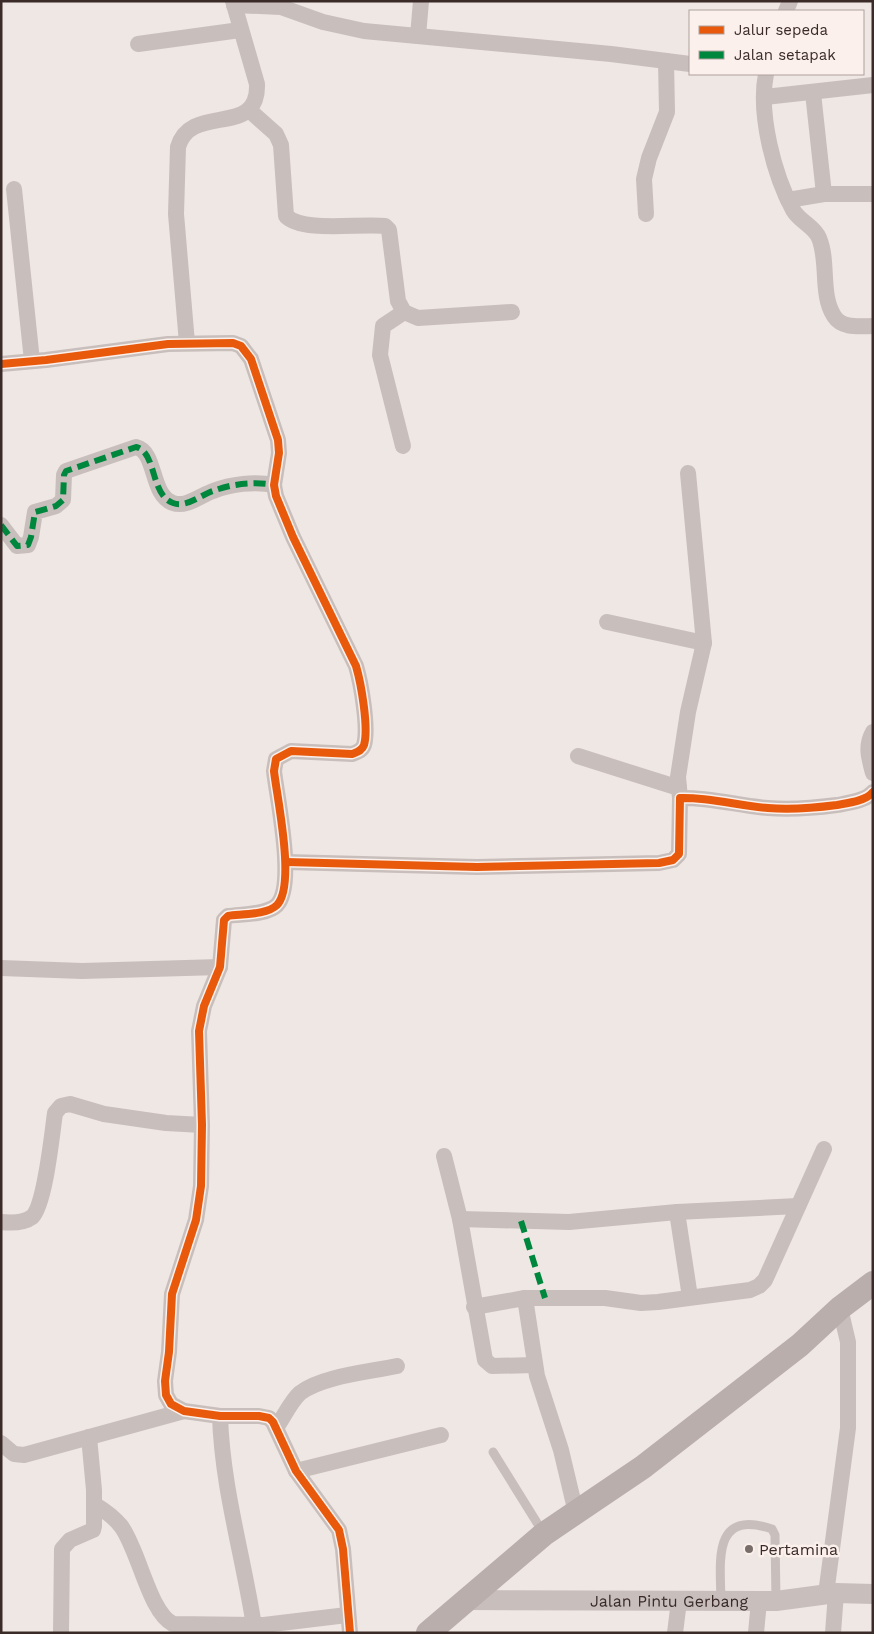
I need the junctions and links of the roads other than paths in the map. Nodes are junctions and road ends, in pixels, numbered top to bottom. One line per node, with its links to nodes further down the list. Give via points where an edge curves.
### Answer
1 (421, 1): 3 (street)
2 (236, 15): 3 (street, via 281,7 341,26); 4 (street); 10 (street, via 257,84 257,94)
3 (418, 36): 5 (street)
4 (138, 44)
5 (666, 61): 6 (street); 15 (street, via 668,112 647,165)
6 (689, 64)
7 (873, 85): 9 (street, via 846,86)
8 (765, 86): 9 (street); 14 (street, via 767,127)
9 (814, 93): 12 (street)
10 (249, 110): 16 (street, via 276,134 281,145 286,216 292,223 366,224 385,226 390,230 398,301); 19 (street, via 242,115 191,128 181,137 178,147 176,214)
11 (14, 189): 20 (street)
12 (824, 194): 13 (street); 14 (street)
13 (873, 194)
14 (788, 200): 18 (street, via 801,220 820,239 829,304 834,316 840,323 851,326)
15 (646, 214)
16 (404, 312): 17 (street, via 418,318); 22 (street, via 383,326 380,355)
17 (512, 312)
18 (873, 326)
19 (188, 343): 20 (street); 24 (street, via 233,343 241,346 252,359 278,440)
20 (32, 361): 21 (street)
21 (1, 364)
22 (402, 446)
23 (688, 473): 27 (street)
24 (274, 485): 25 (street, via 260,483 227,487 178,505 164,497 146,452 136,447 66,471 63,500 56,506 35,512 28,546 17,546); 33 (street, via 293,537 356,666 362,688 364,745 352,754 291,750 276,759 274,771)
25 (1, 525)
26 (606, 622): 27 (street)
27 (704, 643): 32 (street, via 688,712 678,777)
28 (873, 732): 30 (street, via 867,751)
29 (578, 756): 32 (street)
30 (873, 773)
31 (873, 792): 32 (street, via 870,797 848,803 804,809 767,808)
32 (680, 793): 33 (street, via 679,854 673,860 659,863 477,867)
33 (286, 862): 34 (street, via 281,897 276,905 267,910 228,916 224,920)
34 (220, 967): 35 (street, via 82,971); 36 (street, via 204,1006 199,1031)
35 (1, 968)
36 (202, 1125): 42 (street, via 104,1114 70,1104 61,1106 54,1114 37,1211 23,1221); 50 (street, via 201,1186 196,1220 172,1294 165,1381 166,1395 171,1404)
37 (824, 1149): 39 (street)
38 (444, 1156): 41 (street)
39 (798, 1206): 40 (street); 44 (street, via 765,1280 759,1286 750,1290)
40 (677, 1212): 41 (street, via 569,1222); 44 (street)
41 (460, 1219): 46 (street)
42 (1, 1222)
43 (873, 1284): 47 (main road)
44 (690, 1297): 45 (street, via 641,1303 606,1298)
45 (525, 1298): 46 (street); 48 (street)
46 (474, 1307): 48 (street, via 486,1362 500,1367)
47 (840, 1308): 59 (main road, via 800,1345 658,1455); 61 (street, via 848,1342 848,1428)
48 (535, 1364): 59 (street)
49 (397, 1366): 52 (street, via 326,1381 300,1393)
50 (184, 1411): 51 (street); 54 (street)
51 (220, 1416): 52 (street, via 269,1418); 68 (street, via 225,1475 253,1620)
52 (276, 1428): 57 (street)
53 (441, 1435): 57 (street)
54 (89, 1437): 55 (street, via 24,1455 14,1454); 58 (street)
55 (1, 1442)
56 (494, 1452): 60 (lane)
57 (296, 1471): 67 (street, via 339,1530)
58 (94, 1504): 68 (street, via 121,1526 165,1620 195,1626); 69 (street, via 93,1530 70,1540 62,1549)
59 (576, 1513): 60 (main road)
60 (544, 1534): 63 (main road)
61 (831, 1594): 62 (street, Jalan Pintu Gerbang); 66 (street, Jalan Pintu Gerbang); 74 (street)
62 (873, 1594)
63 (465, 1600): 65 (street, Jalan Pintu Gerbang); 71 (main road)
64 (721, 1600): 65 (street, Jalan Pintu Gerbang); 66 (street, Jalan Pintu Gerbang); 66 (lane, via 722,1552 728,1531 737,1525 764,1526 772,1529 775,1535)
65 (679, 1601): 72 (street)
66 (768, 1601): 73 (street)
67 (347, 1615): 68 (street); 70 (street)
68 (257, 1625)
69 (62, 1633)
70 (350, 1633)
71 (428, 1633)
72 (675, 1633)
73 (756, 1633)
74 (833, 1633)

